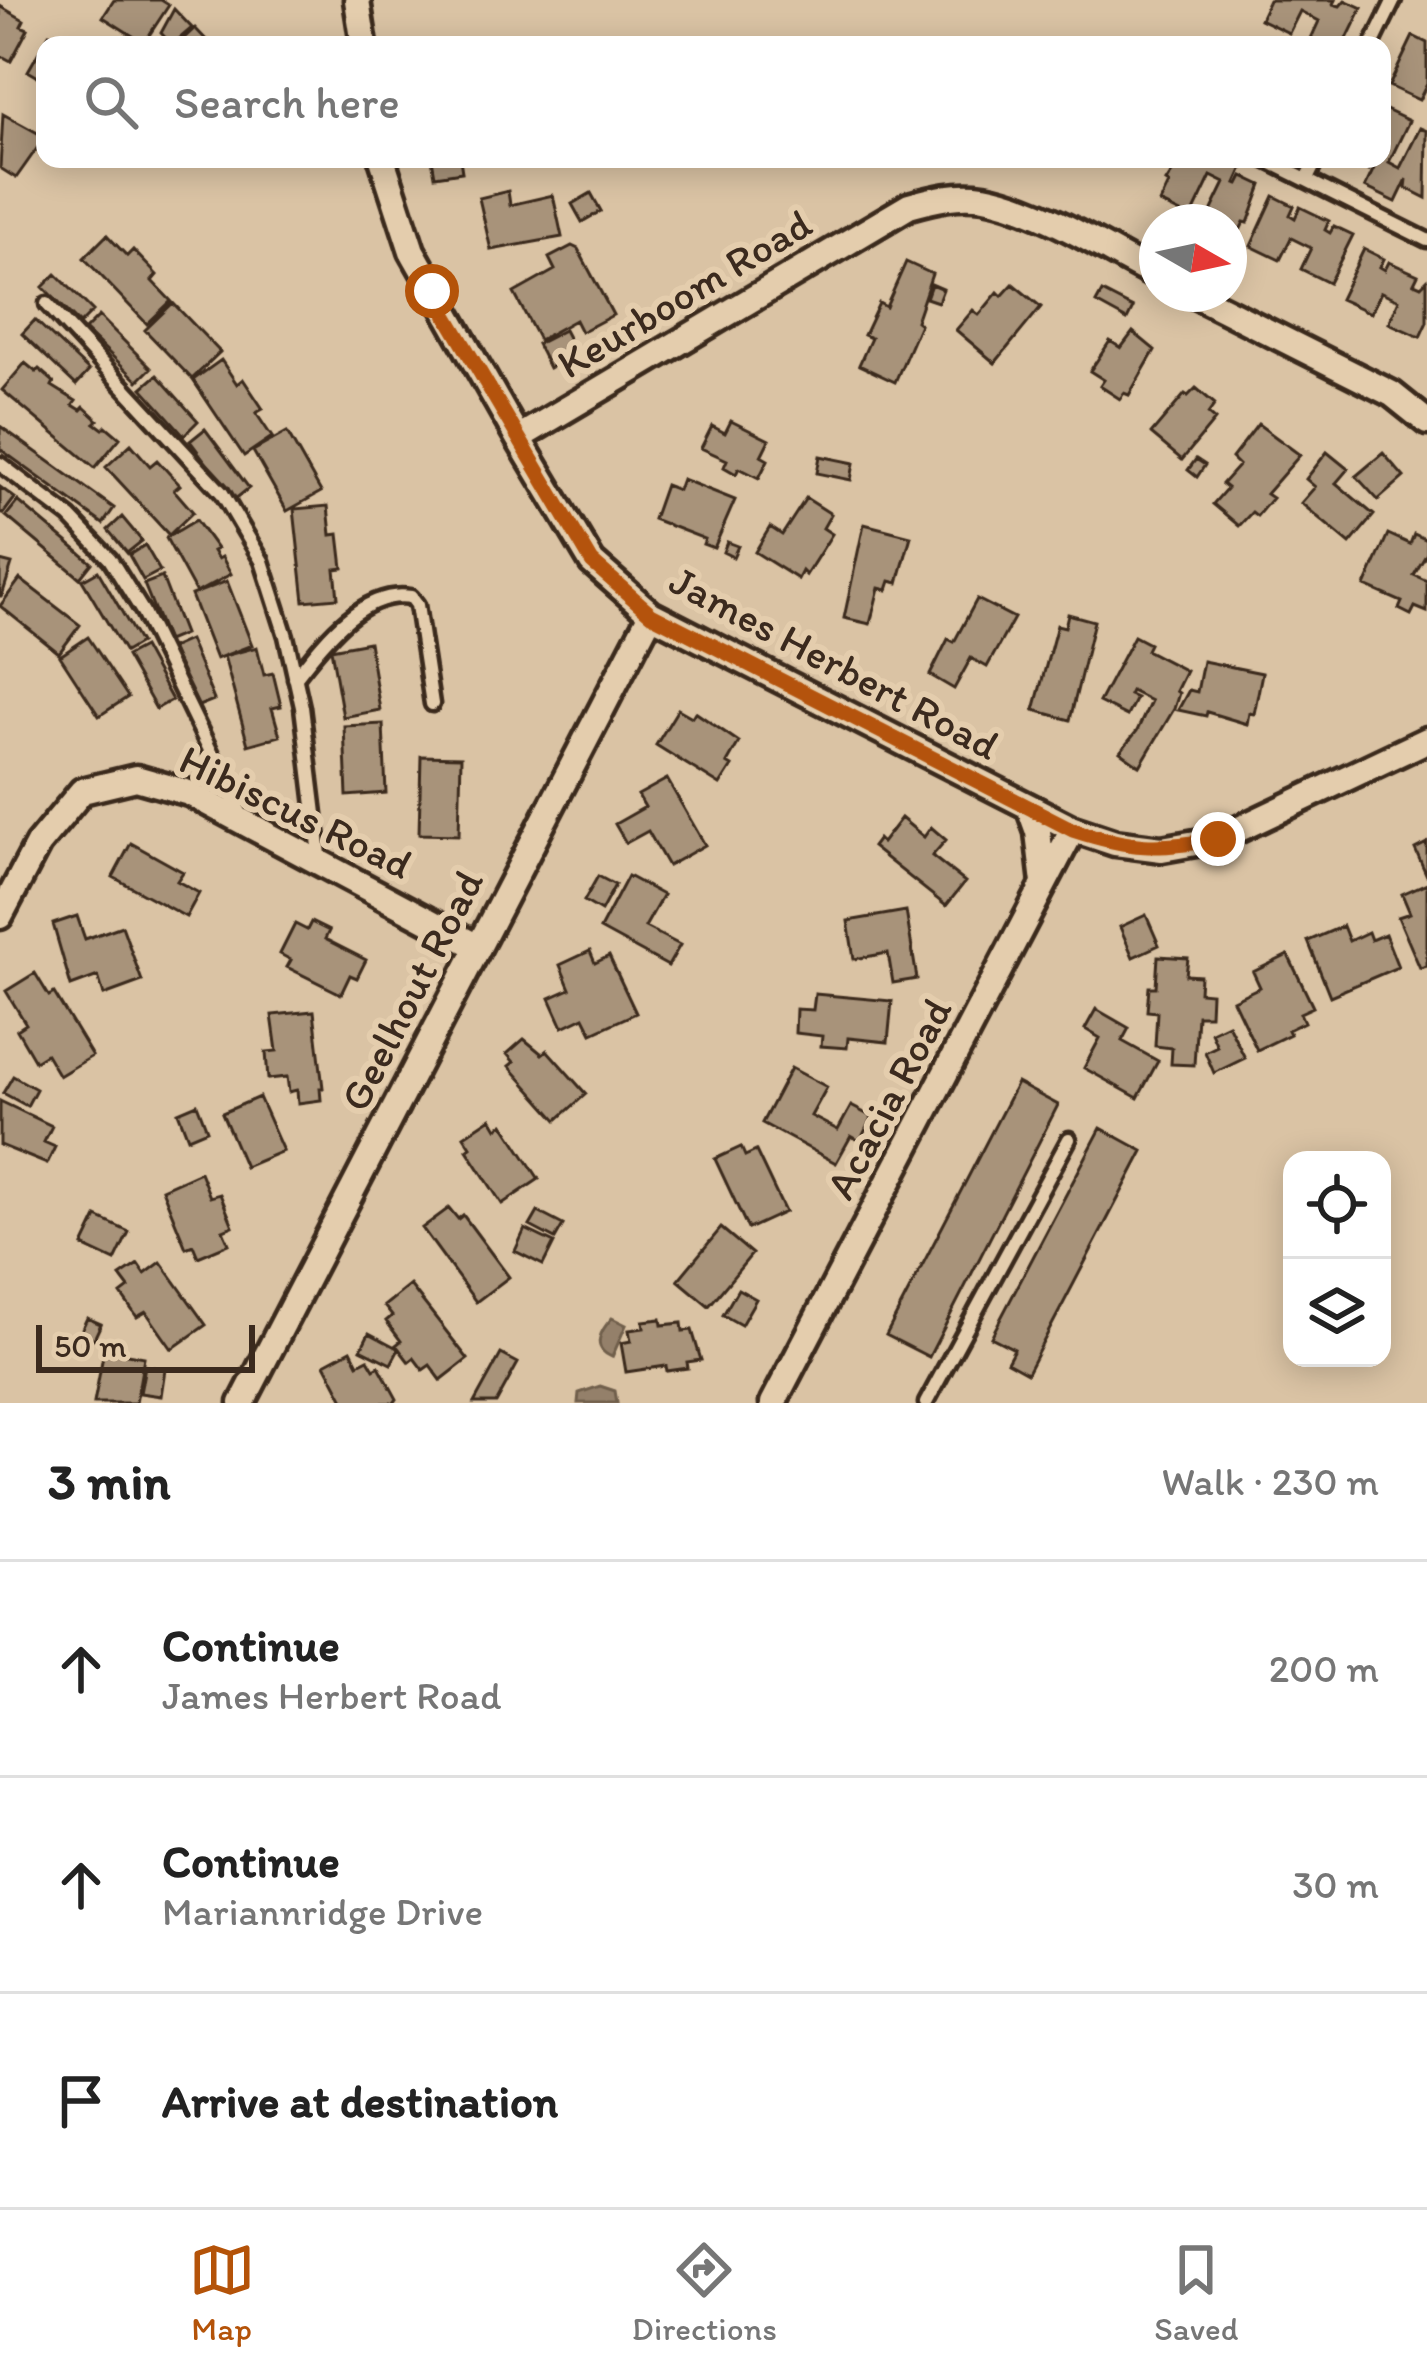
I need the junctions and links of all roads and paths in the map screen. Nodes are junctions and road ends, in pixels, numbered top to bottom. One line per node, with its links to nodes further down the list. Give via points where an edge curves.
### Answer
1 (357, 0): 3 (street)
2 (1394, 0): 4 (lane)
3 (363, 36)
4 (1376, 36)
5 (385, 168): 14 (street, James Herbert Road, via 412,250)
6 (1283, 168): 8 (lane)
7 (1312, 168): 8 (lane)
8 (1307, 179): 9 (lane)
9 (1427, 240)
10 (1139, 267): 14 (street, Keurboom Road, via 985,197 945,196 909,206)
11 (47, 304): 17 (lane, via 222,493 262,561)
12 (1229, 312): 13 (street, via 1392,394)
13 (1427, 422)
14 (518, 438): 16 (street, James Herbert Road, via 592,562)
15 (0, 464): 21 (lane, via 110,559)
16 (651, 614): 20 (street, James Herbert Road); 26 (street, Geelhout Road)
17 (296, 678): 18 (lane, via 347,620 411,597); 23 (lane)
18 (432, 704)
19 (1427, 740): 22 (street, James Herbert Road, via 1218,839 1162,849)
20 (1029, 807): 22 (street, James Herbert Road); 24 (street)
21 (245, 823): 23 (street, Hibiscus Road); 25 (street, Hibiscus Road, via 189,793 136,778 82,791 38,844)
22 (1073, 830): 24 (street, Acacia Road)
23 (321, 863): 26 (street, Hibiscus Road)
24 (1044, 885): 29 (street, Acacia Road)
25 (0, 916)
26 (476, 946): 28 (street, Geelhout Road)
27 (1069, 1139): 30 (lane)
28 (242, 1403)
29 (774, 1403)
30 (926, 1403)

